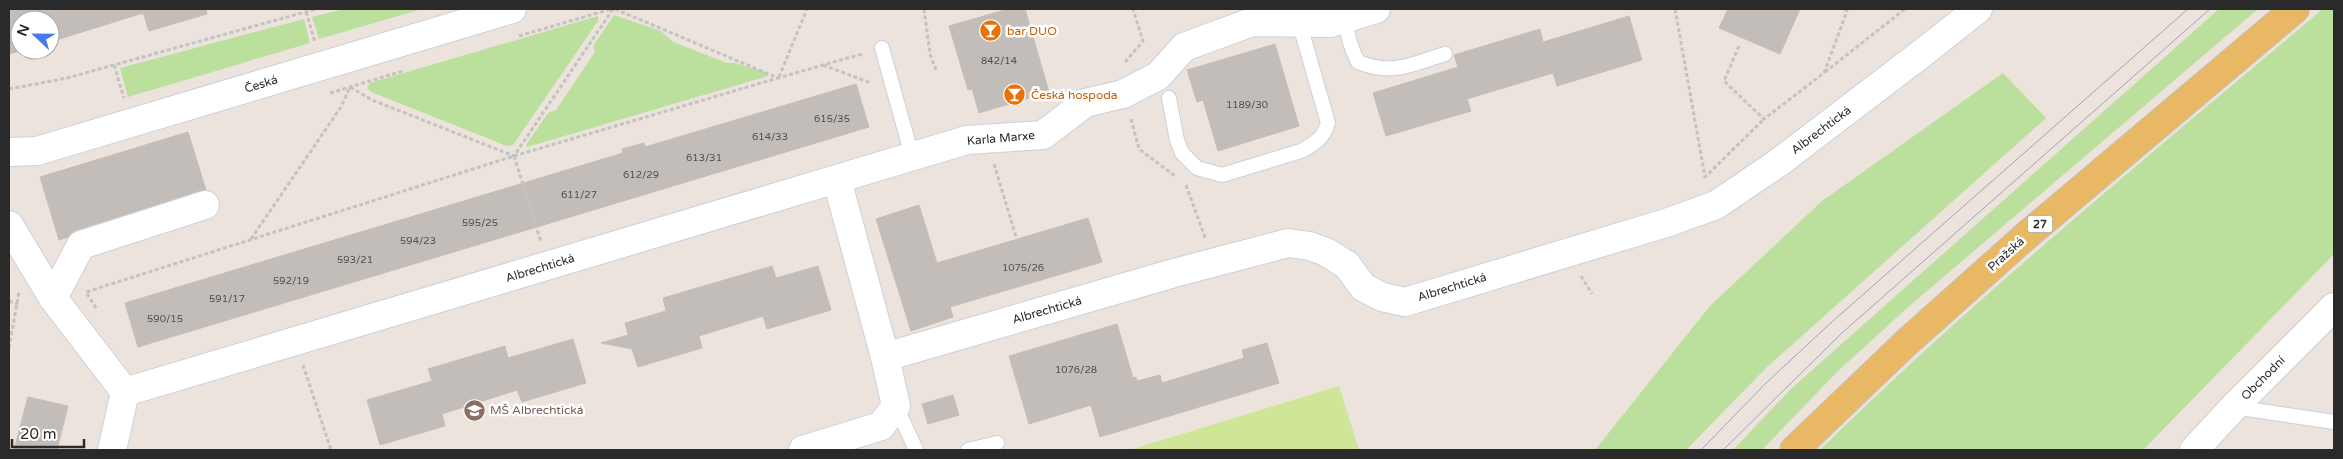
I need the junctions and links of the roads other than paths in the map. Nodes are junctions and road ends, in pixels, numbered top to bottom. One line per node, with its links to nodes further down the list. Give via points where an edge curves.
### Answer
1 (512, 9): 10 (street, Česká, via 37,151)
2 (1376, 9): 5 (street, Karla Marxe)
3 (1978, 9): 17 (street, Albrechtická, via 1778,163 1716,205 1666,223 1405,302 1382,297 1363,287 1347,266 1326,252 1288,243)
4 (2295, 9): 27 (main road, Pražská / 27, via 2027,235 1906,343)
5 (1345, 18): 6 (street, Karla Marxe, via 1330,22); 8 (lane, via 1352,52 1358,62 1370,67 1392,70)
6 (1299, 22): 9 (lane, via 1328,123 1325,134 1313,145 1222,175 1197,168 1182,153); 11 (street, Karla Marxe, via 1252,22 1184,47 1158,76 1123,94 1085,103 1043,134 967,140)
7 (882, 48): 11 (lane)
8 (1445, 54)
9 (1169, 98)
10 (9, 152)
11 (912, 156): 12 (street, Karla Marxe)
12 (837, 180): 17 (street); 18 (street, Albrechtická)
13 (205, 205): 15 (street, via 81,245)
14 (9, 225): 15 (street)
15 (53, 298): 18 (street)
16 (2334, 307): 20 (street, Obchodní)
17 (886, 357): 19 (street)
18 (125, 392): 23 (street)
19 (896, 406): 24 (street, via 881,426); 25 (lane)
20 (2234, 407): 21 (lane); 28 (street, Obchodní)
21 (2334, 422)
22 (997, 443): 26 (lane)
23 (112, 450)
24 (804, 450)
25 (916, 450)
26 (968, 450)
27 (1794, 450)
28 (2194, 450)

